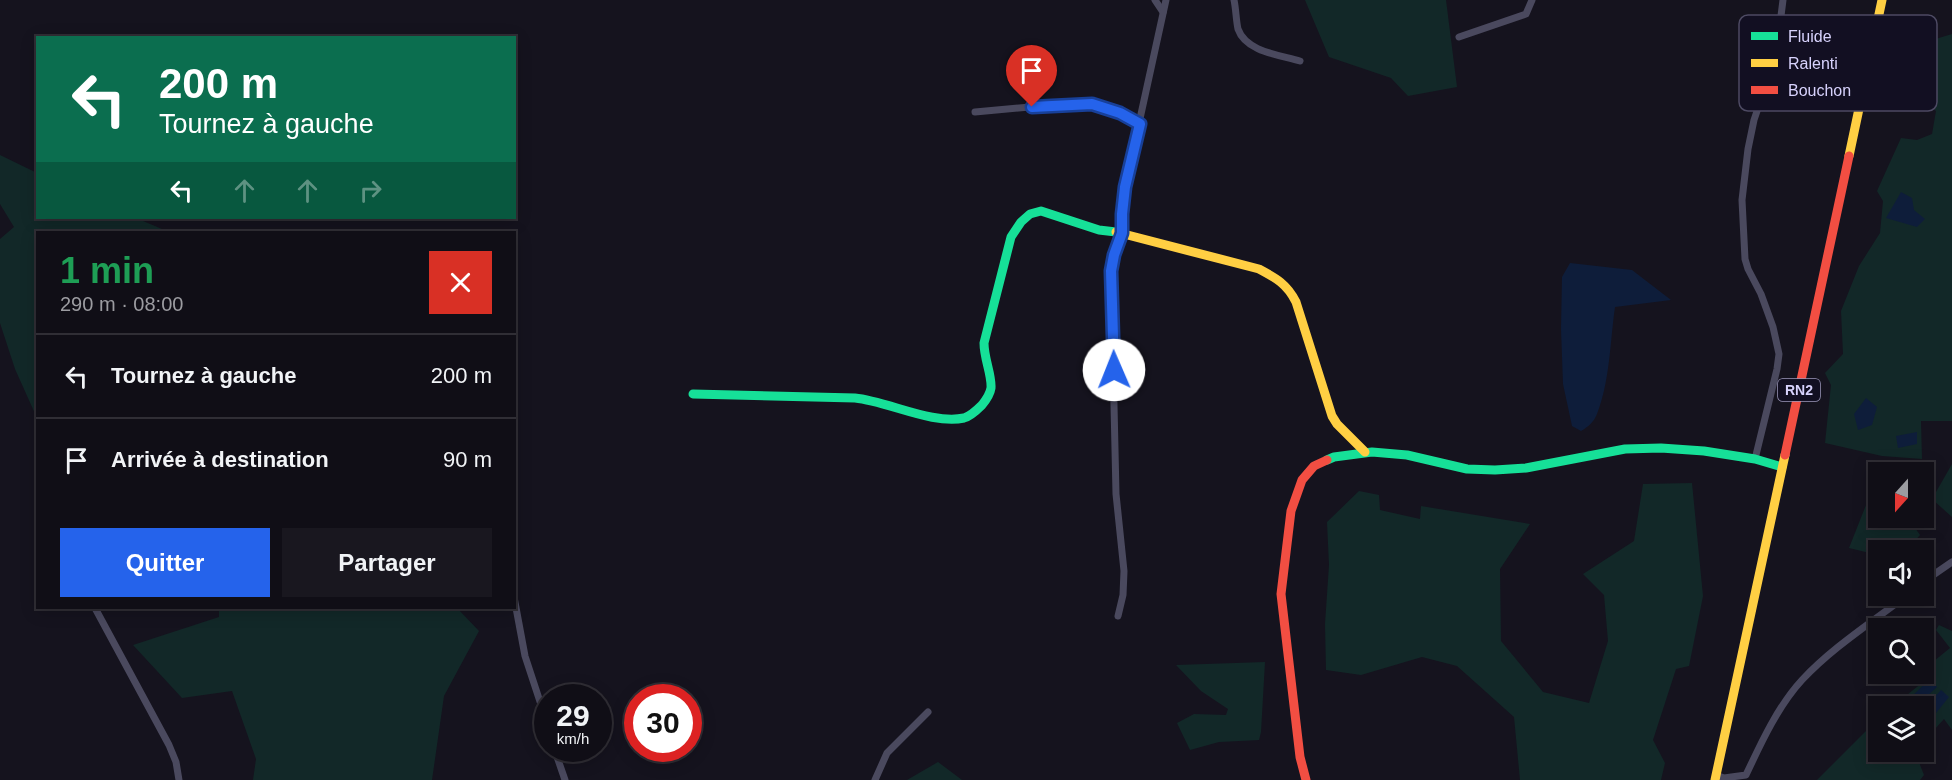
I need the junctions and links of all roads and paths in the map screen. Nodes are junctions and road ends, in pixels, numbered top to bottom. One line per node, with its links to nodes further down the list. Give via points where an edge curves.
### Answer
1 (1155, 0): 7 (street)
2 (1166, 0): 7 (street)
3 (1234, 0): 11 (street, via 1238,28 1244,39 1254,47)
4 (1532, 0): 10 (street, via 1527,14)
5 (1783, 0): 8 (street)
6 (1882, 0): 9 (main road, RN2)
7 (1163, 12): 15 (street)
8 (1781, 15)
9 (1879, 15)
10 (1458, 37)
11 (1300, 61)
12 (1757, 111): 19 (street, via 1742,200 1745,259 1773,327 1779,354)
13 (1858, 111): 20 (main road, RN2)
14 (975, 112): 15 (street, via 1092,104)
15 (1140, 124): 16 (street, via 1125,187)
16 (1122, 233): 17 (main road, via 1041,211 1021,222 1011,237 984,343 991,391 972,415 954,419 919,415 871,399 843,396); 18 (main road, via 1259,269 1280,280 1296,302 1332,416); 26 (street, via 1114,255 1110,287 1116,494 1124,571)
17 (693, 394)
18 (1365, 452): 19 (main road, via 1495,470 1625,449 1704,451); 35 (main road, via 1334,457 1314,466 1302,480 1288,523 1281,594)
19 (1755, 459): 20 (main road)
20 (1782, 467): 30 (main road, RN2)
21 (1952, 562): 22 (street)
22 (1934, 574)
23 (1892, 606): 31 (street, via 1851,636 1801,681 1784,704)
24 (516, 608): 27 (street)
25 (95, 609): 32 (street, via 169,745)
26 (1118, 616)
27 (534, 684)
28 (928, 712): 34 (street, via 886,753)
29 (559, 762): 33 (street)
30 (1715, 778): 31 (street)
31 (1745, 778)
32 (179, 780)
33 (565, 780)
34 (875, 780)
35 (1305, 780)

